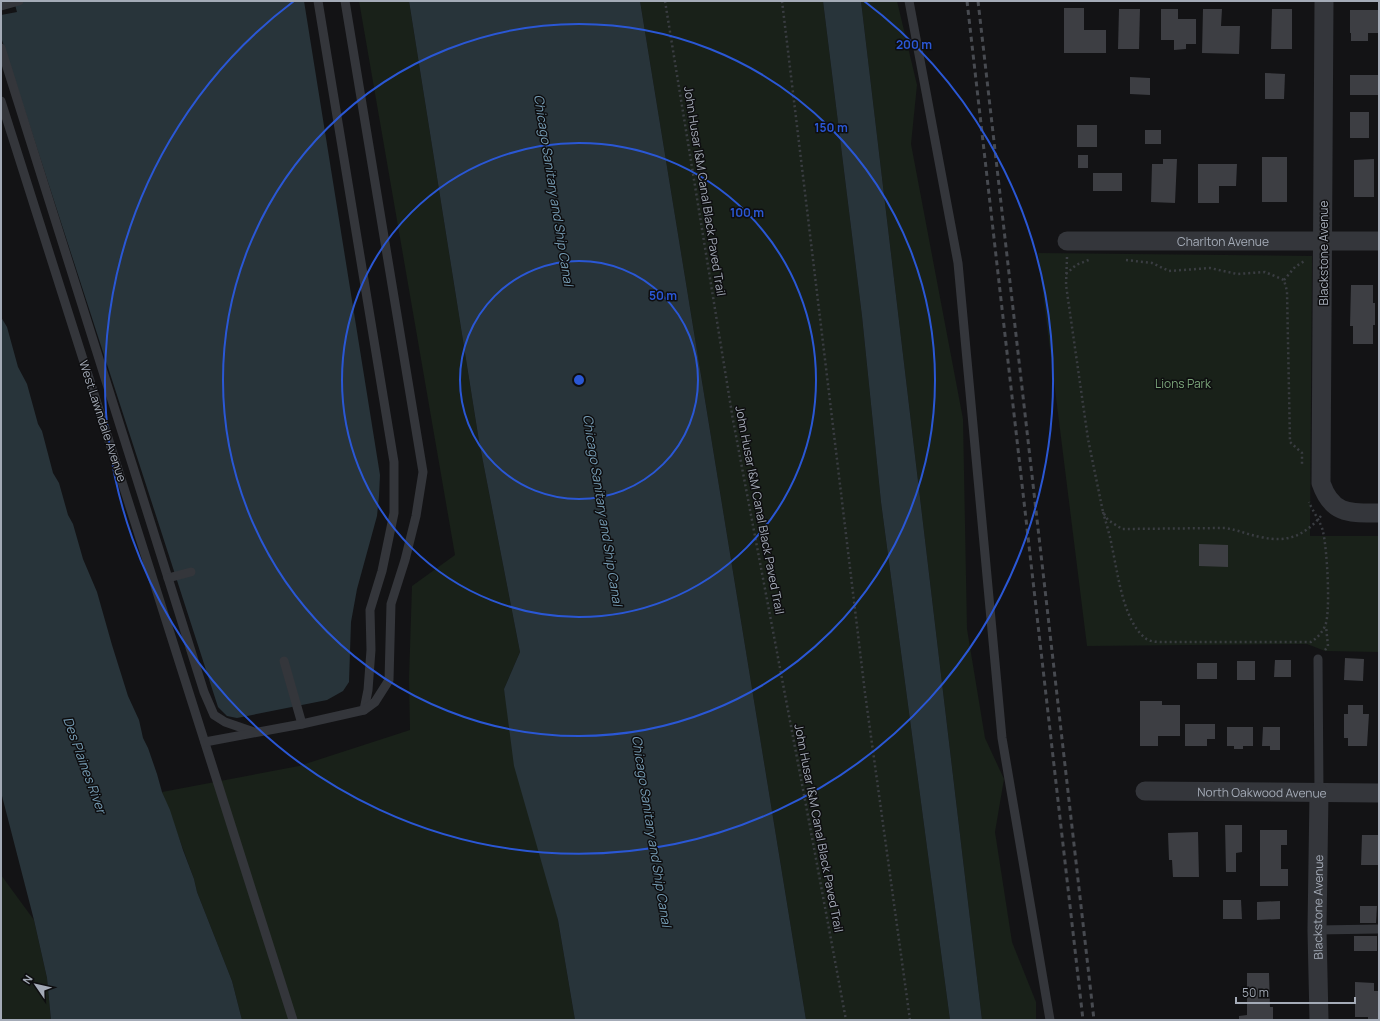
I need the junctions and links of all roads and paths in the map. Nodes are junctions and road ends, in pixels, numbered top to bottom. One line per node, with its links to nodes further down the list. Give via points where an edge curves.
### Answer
1 (19, 1): 8 (lane)
2 (318, 1): 29 (lane, via 394,462 394,513 382,571 370,610 371,650)
3 (344, 1): 29 (lane, via 423,472 416,516 391,604 389,680 375,702)
4 (665, 1): 39 (path, John Husar I&M Canal Black Paved Trail, via 733,420)
5 (782, 1): 40 (path, via 865,692)
6 (909, 1): 41 (lane, via 958,263 1002,738)
7 (1324, 1): 13 (street, Blackstone Avenue)
8 (1, 6)
9 (1, 48): 25 (lane)
10 (1, 101): 32 (lane, West Lawndale Avenue)
11 (1068, 240): 13 (street, Charlton Avenue); 16 (path)
12 (1379, 241): 13 (street, Charlton Avenue)
13 (1323, 247): 17 (path, via 1295,267); 20 (street, Blackstone Avenue, via 1321,483)
14 (1093, 258): 16 (path, via 1076,265)
15 (1123, 259): 17 (path, via 1152,263 1169,271 1210,268 1237,274 1265,272)
16 (1066, 274): 21 (path, via 1088,439)
17 (1284, 280): 18 (path, via 1287,290 1290,442 1302,453)
18 (1302, 467)
19 (1308, 500): 23 (path)
20 (1331, 503): 22 (street, via 1339,510); 23 (path)
21 (1103, 512): 23 (path, via 1108,520 1122,528 1225,528 1270,539 1297,536); 26 (path, via 1128,611 1133,623 1146,638 1154,642 1311,642)
22 (1379, 513)
23 (1318, 520): 26 (path, via 1323,530 1325,546 1328,615)
24 (191, 572): 25 (lane)
25 (168, 578): 31 (lane, via 204,692 214,715 225,722)
26 (1326, 625): 27 (path, via 1328,646)
27 (1318, 659): 34 (lane)
28 (284, 660): 30 (lane)
29 (364, 710): 30 (lane)
30 (302, 724): 31 (lane)
31 (256, 732): 32 (lane)
32 (205, 742): 38 (lane, West Lawndale Avenue)
33 (1145, 791): 34 (street, North Oakwood Avenue)
34 (1319, 793): 35 (street, North Oakwood Avenue); 36 (street, Blackstone Avenue)
35 (1379, 793)
36 (1317, 930): 37 (lane); 42 (street, Blackstone Avenue)
37 (1379, 930)
38 (293, 1020)
39 (846, 1020)
40 (910, 1020)
41 (1050, 1020)
42 (1319, 1020)

